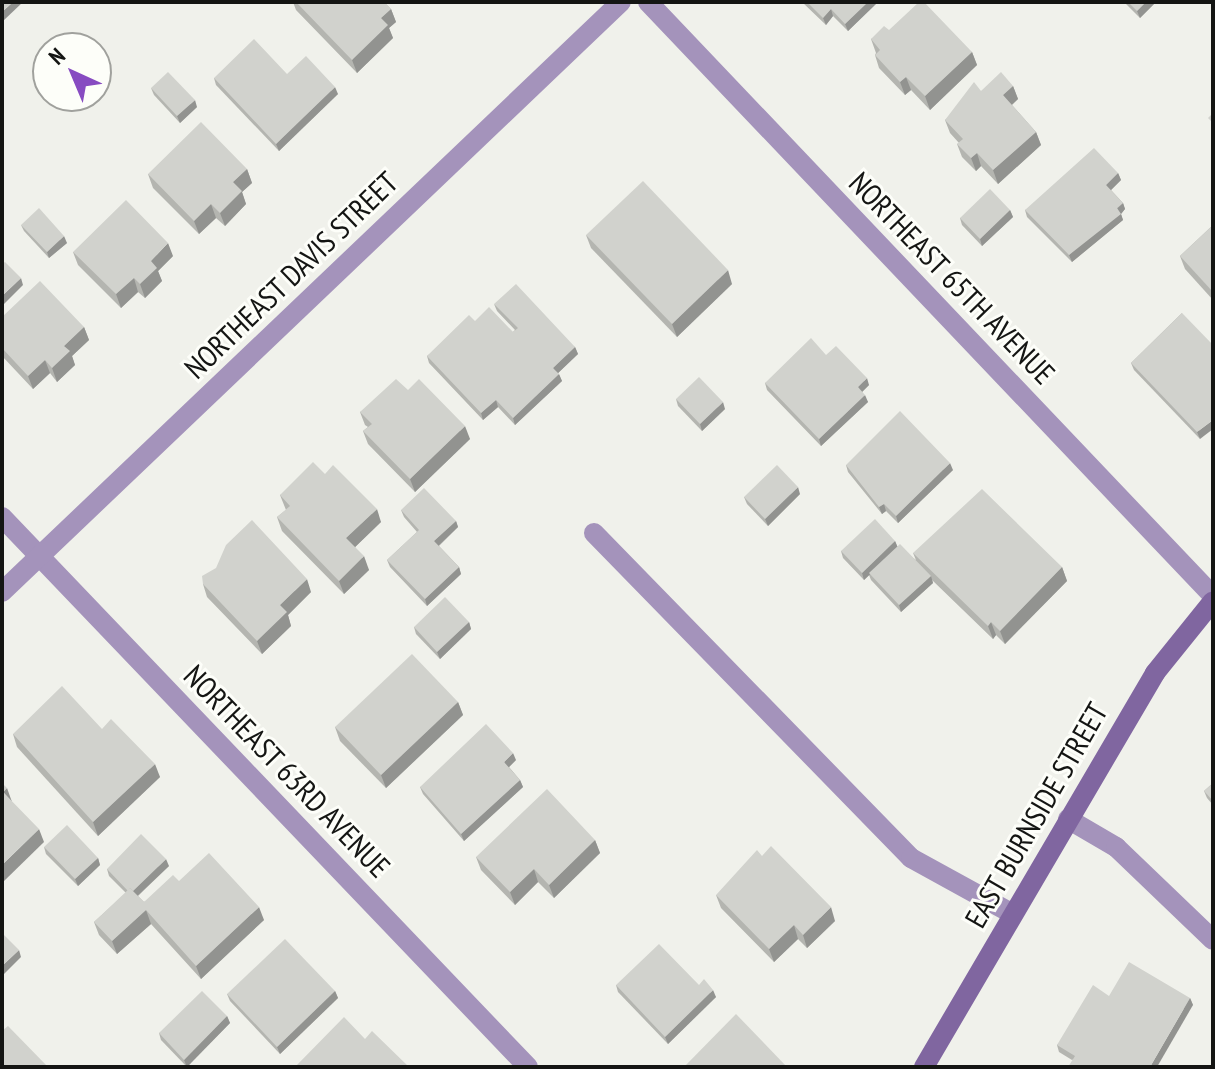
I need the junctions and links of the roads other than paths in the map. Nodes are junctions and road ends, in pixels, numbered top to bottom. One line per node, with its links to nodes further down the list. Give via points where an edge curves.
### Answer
1 (621, 2): 5 (street, NORTHEAST DAVIS STREET)
2 (648, 2): 7 (street, NORTHEAST 65TH AVENUE)
3 (2, 517): 5 (street, NORTHEAST 63RD AVENUE)
4 (594, 533): 9 (street, via 911,858)
5 (40, 556): 6 (street, NORTHEAST DAVIS STREET); 11 (street, NORTHEAST 63RD AVENUE)
6 (2, 592)
7 (1213, 598): 8 (main road, EAST BURNSIDE STREET, via 1155,673)
8 (1068, 819): 9 (main road, EAST BURNSIDE STREET); 10 (street, via 1116,847)
9 (1013, 914): 12 (main road, EAST BURNSIDE STREET)
10 (1213, 940)
11 (528, 1067)
12 (924, 1067)

